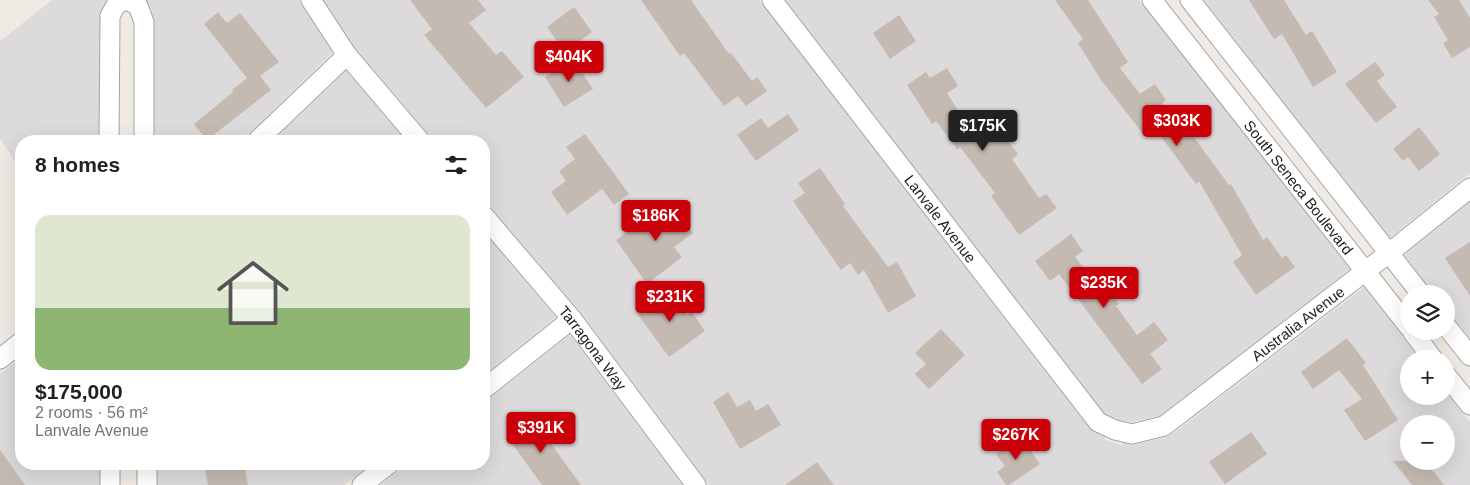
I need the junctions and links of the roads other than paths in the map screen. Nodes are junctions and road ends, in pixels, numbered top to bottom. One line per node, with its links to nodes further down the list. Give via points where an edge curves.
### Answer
1 (127, 0): 7 (street, via 116,5 110,16); 8 (street, via 138,6 144,22)
2 (311, 0): 6 (street)
3 (772, 0): 25 (street, Lanvale Avenue, via 1098,422)
4 (1152, 0): 14 (street, South Seneca Boulevard)
5 (1190, 0): 13 (street, South Seneca Boulevard)
6 (347, 54): 9 (street); 10 (street)
7 (109, 135)
8 (144, 135)
9 (263, 135)
10 (415, 135)
11 (1470, 188): 13 (street, Australia Avenue)
12 (490, 223): 17 (street, Tarragona Way)
13 (1389, 253): 14 (street, Australia Avenue); 15 (street, South Seneca Boulevard)
14 (1365, 272): 16 (street, South Seneca Boulevard); 25 (street, Australia Avenue, via 1164,426 1132,434)
15 (1414, 285)
16 (1400, 316)
17 (572, 320): 22 (street); 32 (street, Tarragona Way)
18 (1455, 337): 20 (street)
19 (15, 347): 21 (street)
20 (1470, 356)
21 (0, 359)
22 (490, 384)
23 (1455, 386): 24 (street)
24 (1470, 405)
25 (1116, 430)
26 (110, 470): 29 (street)
27 (147, 470): 30 (street)
28 (381, 470): 31 (street)
29 (110, 485)
30 (147, 485)
31 (362, 485)
32 (696, 485)

